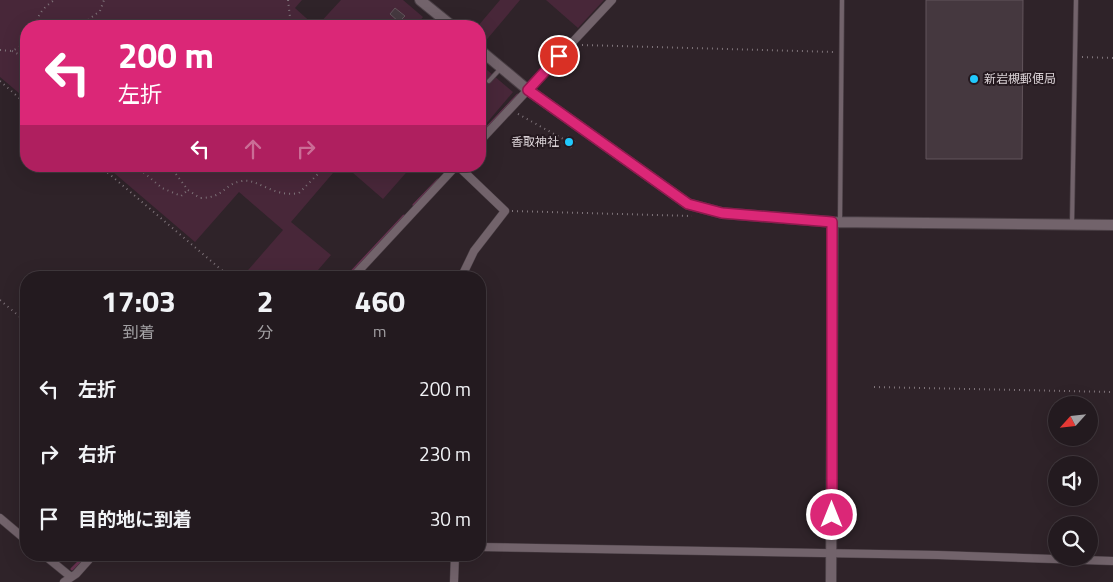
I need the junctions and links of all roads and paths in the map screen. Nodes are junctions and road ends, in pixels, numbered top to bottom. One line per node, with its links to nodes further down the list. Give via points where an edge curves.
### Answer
1 (54, 0): 8 (path, via 42,9)
2 (104, 0): 9 (path, via 100,10)
3 (288, 0): 10 (path)
4 (420, 0): 11 (street)
5 (612, 0): 12 (street)
6 (842, 0): 16 (lane)
7 (1076, 0): 19 (lane)
8 (37, 20)
9 (88, 20)
10 (290, 20)
11 (445, 20)
12 (570, 45): 16 (path); 24 (street)
13 (20, 47): 15 (path)
14 (0, 50): 15 (path)
15 (12, 51): 18 (path)
16 (841, 52): 38 (lane)
17 (486, 55): 21 (street)
18 (20, 56)
19 (1075, 57): 20 (path); 39 (lane)
20 (1113, 58)
21 (501, 68): 22 (lane); 24 (street)
22 (489, 81)
23 (0, 82): 25 (path)
24 (528, 90): 26 (street); 38 (street, via 688,204 722,213)
25 (20, 99)
26 (510, 109): 27 (street); 28 (path)
27 (486, 135)
28 (566, 140)
29 (107, 172): 41 (path)
30 (143, 172): 35 (path, via 162,188 181,196)
31 (174, 172): 35 (path)
32 (320, 172): 35 (path, via 303,190 292,194 276,193 242,180 212,198 200,198)
33 (451, 172): 42 (street)
34 (463, 172): 36 (street)
35 (188, 190)
36 (505, 211): 37 (path); 43 (street, via 474,250)
37 (697, 216)
38 (836, 222): 39 (street); 51 (street)
39 (1072, 225): 40 (street)
40 (1113, 225)
41 (223, 271)
42 (359, 271)
43 (464, 271)
44 (0, 300): 45 (path)
45 (20, 317)
46 (874, 388): 47 (path)
47 (1113, 392)
48 (0, 518): 49 (street)
49 (20, 535)
50 (486, 547): 51 (street)
51 (831, 554): 55 (street); 58 (street)
52 (50, 561): 56 (street)
53 (87, 561): 56 (street)
54 (455, 561): 57 (street)
55 (1113, 561)
56 (68, 580)
57 (454, 582)
58 (831, 582)

